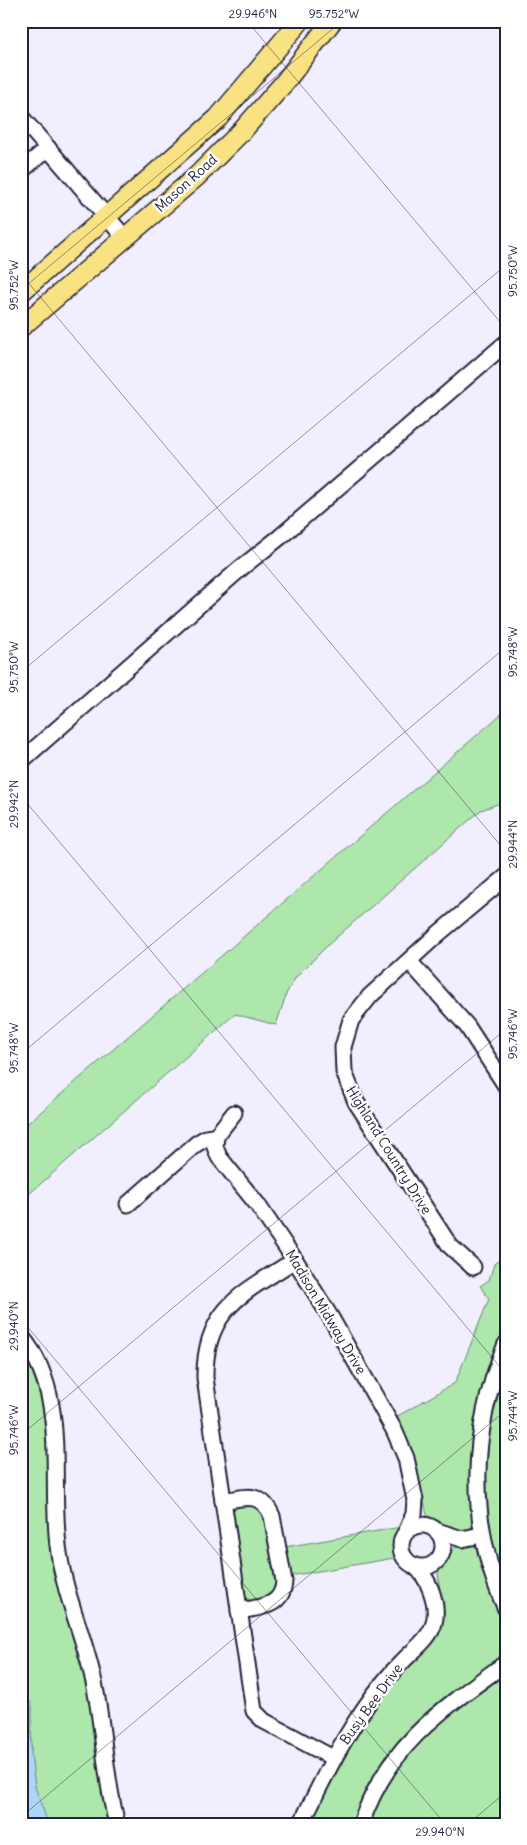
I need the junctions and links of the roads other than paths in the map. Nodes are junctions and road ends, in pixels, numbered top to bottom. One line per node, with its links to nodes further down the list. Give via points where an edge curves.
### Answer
1 (300, 21): 6 (main road, Mason Road, via 218,118)
2 (332, 21): 7 (main road, Mason Road, via 242,131 196,177)
3 (21, 117): 4 (street)
4 (48, 148): 5 (street); 6 (street)
5 (21, 171)
6 (107, 217): 7 (street); 8 (main road, Mason Road)
7 (125, 238): 9 (main road, Mason Road)
8 (21, 292)
9 (21, 327)
10 (506, 343): 11 (street, via 241,568)
11 (21, 761)
12 (506, 877): 13 (street, Highland Country Drive)
13 (409, 960): 14 (street, via 462,1020); 19 (street, Highland Country Drive, via 370,996 351,1020 343,1046 344,1072 356,1102 450,1246)
14 (506, 1086)
15 (234, 1113): 16 (street)
16 (216, 1136): 17 (street, via 196,1144); 18 (street, Madison Midway Drive, via 215,1147 219,1157)
17 (128, 1204)
18 (295, 1260): 22 (street, Madison Midway Drive, via 332,1318 402,1445); 23 (street, via 229,1306 207,1345 206,1378)
19 (473, 1267)
20 (21, 1336): 35 (street, via 43,1377 53,1416 54,1502 59,1554 93,1677 105,1769)
21 (506, 1344): 26 (street, via 492,1378 478,1442 476,1476)
22 (415, 1500): 24 (street, Madison Midway Drive, via 421,1515); 25 (street, Madison Midway Drive, via 414,1514)
23 (223, 1501): 32 (street); 32 (street, via 255,1498 268,1507 284,1581 284,1590 274,1603)
24 (435, 1529): 25 (street, via 419,1524); 27 (street); 28 (street, via 443,1542)
25 (407, 1530): 29 (street, via 401,1550)
26 (482, 1535): 27 (street); 31 (street, via 488,1562)
27 (462, 1539): 28 (street)
28 (440, 1558): 29 (street, via 426,1567); 30 (street, Busy Bee Drive)
29 (413, 1565): 30 (street, Busy Bee Drive, via 423,1573)
30 (430, 1587): 34 (street, Busy Bee Drive, via 436,1614 431,1631 373,1696)
31 (506, 1609)
32 (239, 1611): 34 (street, via 254,1711 264,1721)
33 (506, 1663): 37 (street, via 448,1705 406,1743 378,1785)
34 (333, 1758): 36 (street, Busy Bee Drive)
35 (117, 1824)
36 (301, 1824)
37 (361, 1824)

